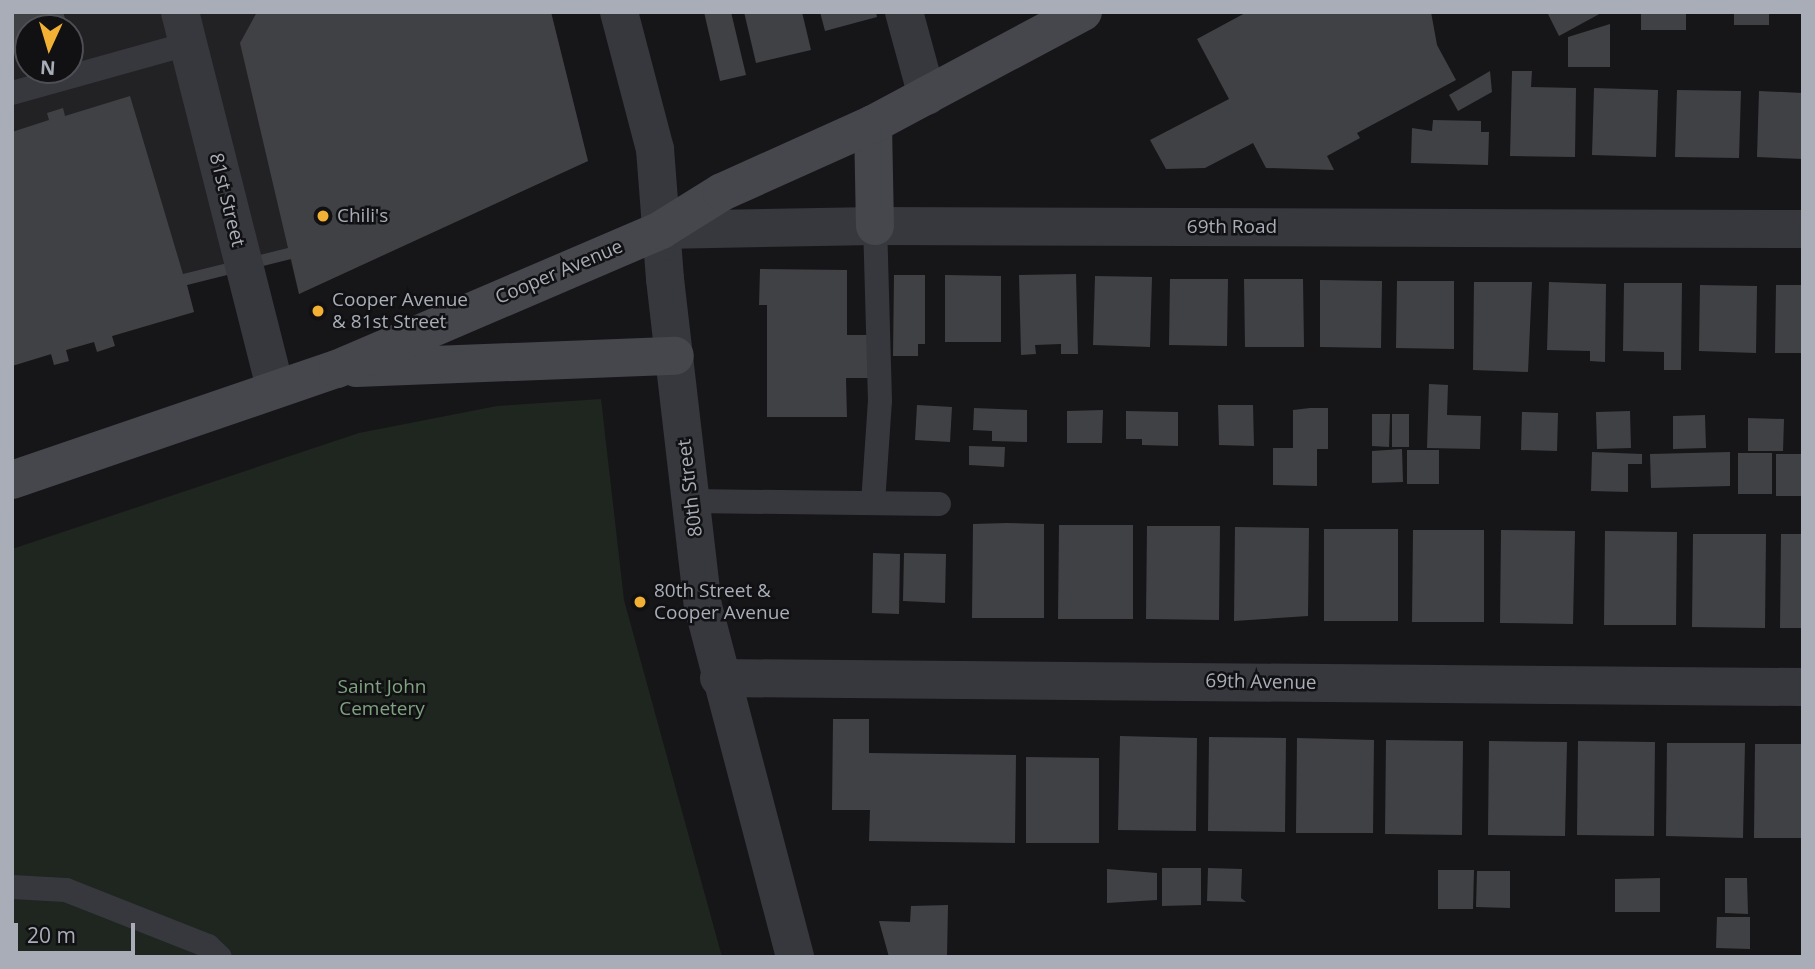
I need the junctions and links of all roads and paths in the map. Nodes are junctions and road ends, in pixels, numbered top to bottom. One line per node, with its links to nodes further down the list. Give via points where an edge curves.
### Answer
1 (620, 12): 10 (street, 80th Street, via 655,149)
2 (904, 12): 6 (street)
3 (1083, 12): 6 (main road, Cooper Avenue)
4 (184, 28): 5 (lane); 13 (street, 81st Street)
5 (12, 93)
6 (927, 96): 7 (main road, Cooper Avenue)
7 (873, 124): 8 (main road); 10 (main road, Cooper Avenue, via 722,192)
8 (876, 226): 9 (street, 69th Road); 10 (street, 69th Road); 16 (lane, via 880,401)
9 (1803, 229)
10 (661, 230): 11 (street, 80th Street); 12 (main road, Cooper Avenue)
11 (675, 356): 12 (main road); 15 (street, 80th Street)
12 (337, 369): 13 (main road, Cooper Avenue)
13 (275, 388): 14 (main road, Cooper Avenue)
14 (12, 481)
15 (691, 501): 16 (lane); 18 (street, 80th Street, via 703,606)
16 (873, 503): 17 (lane)
17 (939, 504)
18 (719, 678): 19 (street, 69th Avenue); 22 (street, 80th Street)
19 (1803, 687)
20 (12, 887): 21 (lane, via 66,890 208,946)
21 (220, 957)
22 (794, 957)

